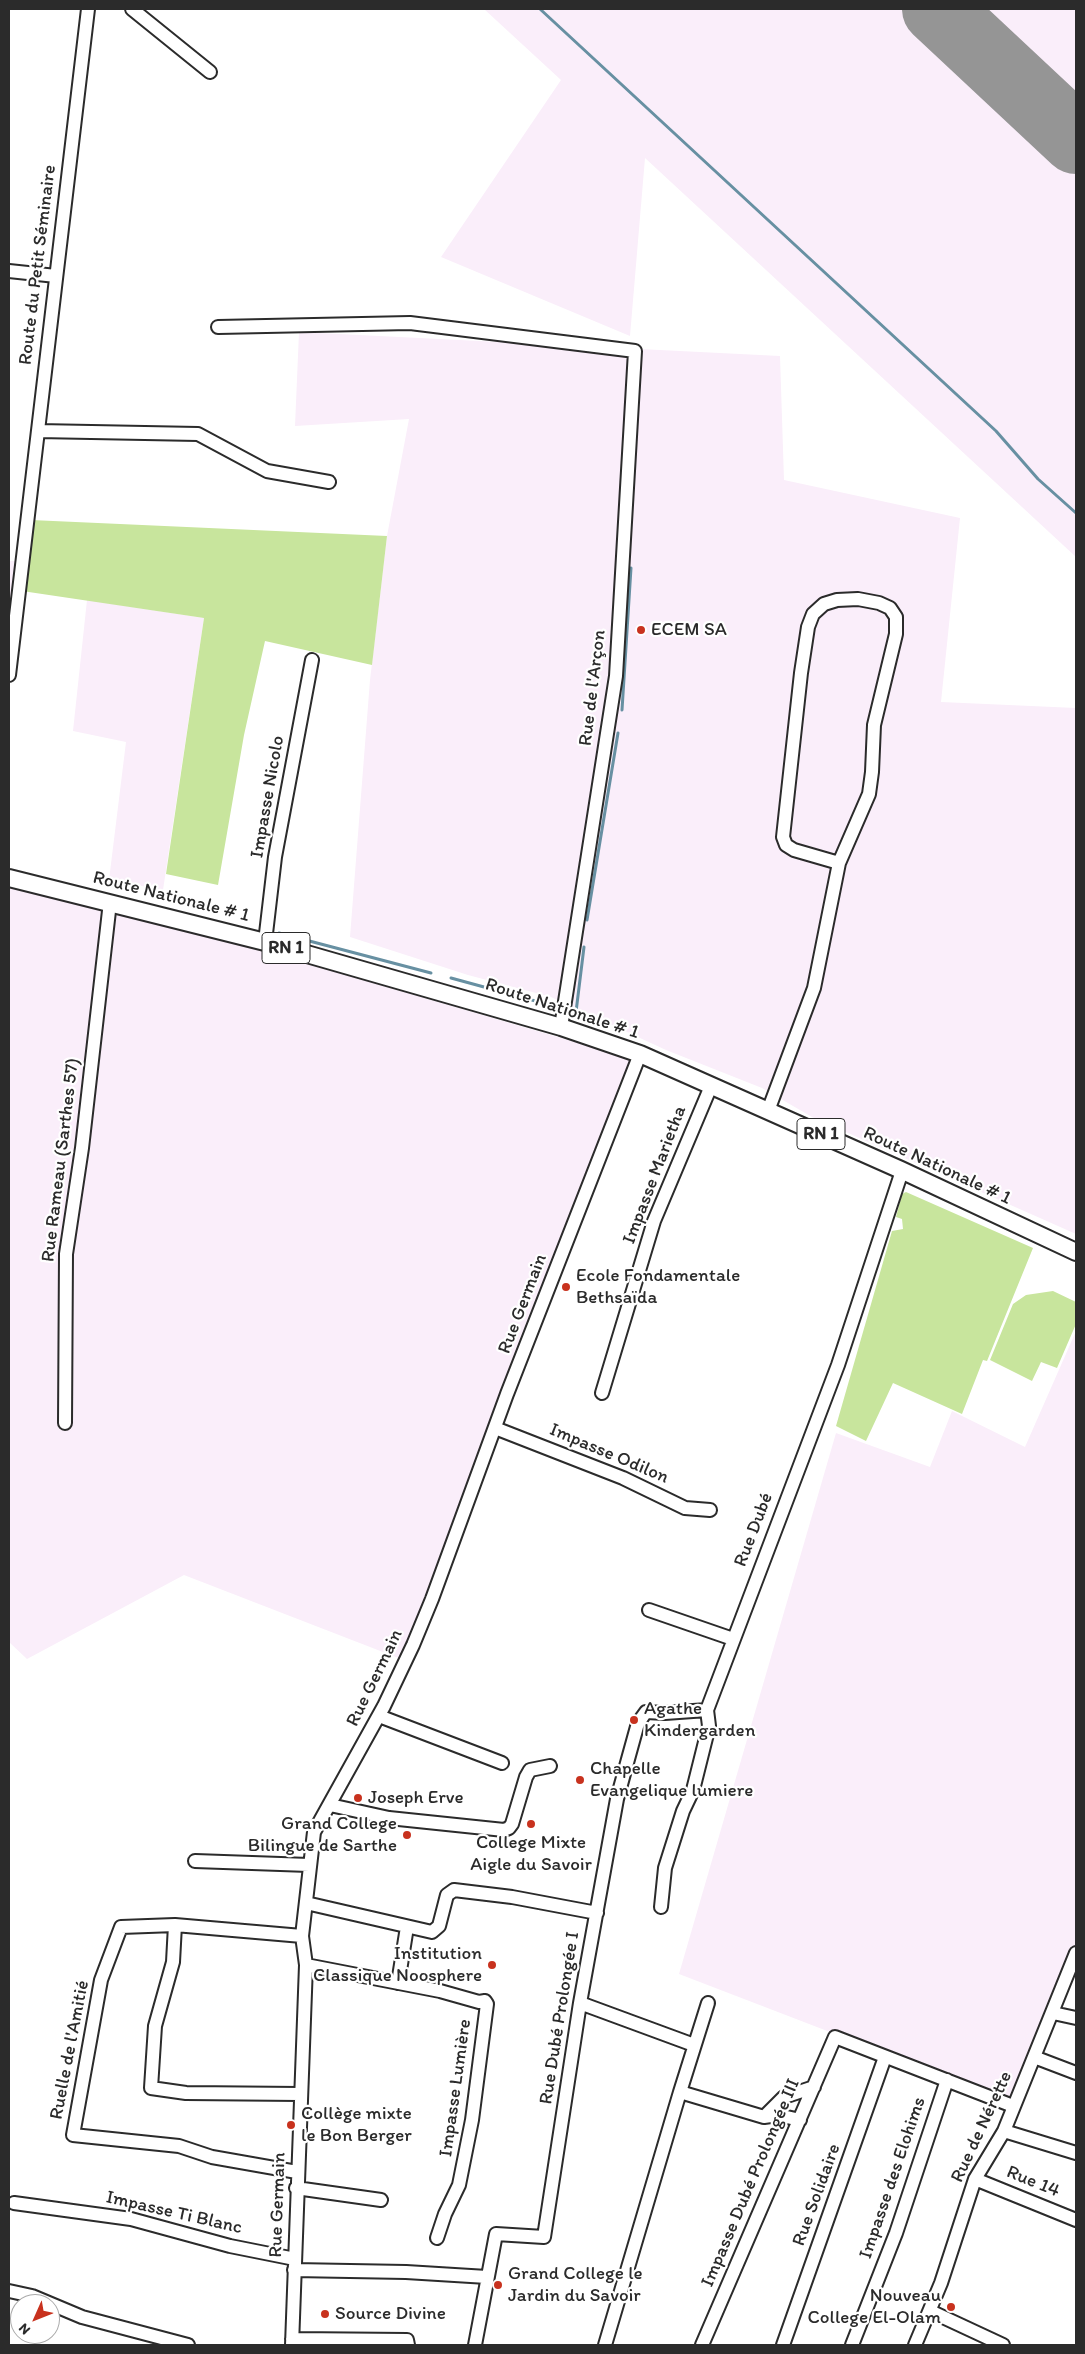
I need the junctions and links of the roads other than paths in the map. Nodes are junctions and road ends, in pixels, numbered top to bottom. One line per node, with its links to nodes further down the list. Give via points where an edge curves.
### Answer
1 (88, 9): 5 (street, Route du Petit Séminaire)
2 (132, 9): 3 (street)
3 (210, 72)
4 (9, 271): 5 (street)
5 (56, 276): 7 (street, Route du Petit Séminaire)
6 (218, 327): 15 (street, Rue de l'Arçon, via 410,323 635,351 616,676)
7 (38, 431): 8 (street, via 198,434 267,471); 10 (street, Route du Petit Séminaire)
8 (329, 482)
9 (312, 660): 14 (street, Impasse Nicolo, via 275,857)
10 (9, 675)
11 (840, 862): 11 (street, via 869,794 874,725 896,634 896,617 890,608 858,599 824,604 813,614 808,627 783,837 786,845 794,850); 18 (street, via 814,988)
12 (9, 878): 13 (main road, Route Nationale # 1 / RN 1)
13 (110, 902): 14 (main road, Route Nationale # 1 / RN 1); 22 (street, Rue Rameau (Sarthes 57), via 82,1148 66,1254)
14 (265, 942): 15 (main road, Route Nationale # 1 / RN 1)
15 (561, 1026): 16 (main road, Route Nationale # 1 / RN 1)
16 (640, 1054): 17 (main road, Route Nationale # 1 / RN 1); 23 (street, Rue Germain)
17 (711, 1086): 18 (main road, Route Nationale # 1 / RN 1); 21 (street, Impasse Marietha, via 654,1221)
18 (768, 1111): 19 (main road, Route Nationale # 1 / RN 1)
19 (902, 1170): 20 (main road, Route Nationale # 1 / RN 1); 26 (street, Rue Dubé, via 838,1365)
20 (1076, 1252)
21 (602, 1393)
22 (65, 1423)
23 (495, 1428): 24 (street, Impasse Odilon, via 624,1478 685,1508); 28 (street, Rue Germain, via 432,1599)
24 (710, 1510)
25 (649, 1610): 26 (street)
26 (733, 1639): 27 (street, Rue Dubé)
27 (707, 1710): 35 (street, Rue Dubé, via 709,1726 693,1790 665,1868); 36 (street, Rue Dubé Prolongée I, via 646,1712 642,1715 625,1762)
28 (379, 1716): 29 (street); 31 (street, Rue Germain)
29 (502, 1763)
30 (550, 1766): 31 (street, via 530,1770 512,1824 504,1830 389,1818)
31 (330, 1805): 33 (street, Rue Germain, via 314,1832)
32 (196, 1861): 33 (street)
33 (309, 1865): 34 (street, Rue Germain)
34 (306, 1903): 38 (street); 39 (street, Rue Germain)
35 (661, 1907)
36 (597, 1913): 38 (street, via 512,1896 454,1890 447,1895 439,1926 432,1932); 43 (street, Rue Dubé Prolongée I)
37 (175, 1925): 39 (street); 54 (street, via 173,1962 155,2026 151,2088 186,2093); 60 (street, Ruelle de l'Amitié, via 121,1927 101,1980 73,2135 179,2146 212,2157)
38 (407, 1927): 42 (street)
39 (302, 1936): 41 (street, Rue Germain)
40 (1076, 1953): 45 (street, Rue de Nérette)
41 (306, 1965): 42 (street, Impasse Lumière); 54 (street, Rue Germain)
42 (398, 1983): 66 (street, Impasse Lumière, via 487,2004 472,2120 459,2186)
43 (580, 2003): 47 (street); 68 (street, Rue Dubé Prolongée I, via 544,2237 496,2234)
44 (708, 2003): 47 (street)
45 (1053, 2013): 46 (street); 49 (street, Rue de Nérette)
46 (1076, 2018)
47 (694, 2045): 53 (street)
48 (886, 2057): 51 (street); 52 (street, Impasse Dubé Prolongée III, via 835,2037); 77 (street, Rue Solidaire)
49 (1034, 2057): 50 (street); 55 (street, Rue de Nérette)
50 (1076, 2073)
51 (946, 2080): 55 (street); 78 (street, Impasse des Elohims, via 896,2233)
52 (814, 2087): 56 (street, via 784,2097); 57 (street, Impasse Dubé Prolongée III)
53 (680, 2092): 56 (street); 75 (street)
54 (300, 2094): 60 (street, Rue Germain)
55 (1014, 2106): 58 (street, Rue de Nérette)
56 (764, 2118): 57 (street, via 778,2115)
57 (800, 2120): 76 (street, Impasse Dubé Prolongée III)
58 (1004, 2131): 59 (street); 61 (street, Rue de Nérette)
59 (1076, 2153)
60 (297, 2172): 62 (street, Rue Germain)
61 (975, 2179): 65 (street, Rue 14); 70 (street, Rue de Nérette)
62 (296, 2188): 63 (street); 67 (street, Rue Germain)
63 (381, 2200)
64 (14, 2203): 67 (street, Impasse Ti Blanc, via 130,2219)
65 (1076, 2220)
66 (437, 2238)
67 (295, 2265): 68 (street, Impasse Ti Blanc); 71 (street, Rue Germain)
68 (487, 2277): 74 (street, Rue Dubé Prolongée I)
69 (9, 2291): 72 (street, via 32,2296 82,2317)
70 (930, 2311): 79 (street, Rue de Nérette); 80 (street)
71 (292, 2342): 73 (street, via 407,2340)
72 (188, 2345)
73 (408, 2345)
74 (475, 2345)
75 (604, 2345)
76 (702, 2345)
77 (784, 2345)
78 (852, 2345)
79 (915, 2345)
80 (1003, 2345)

